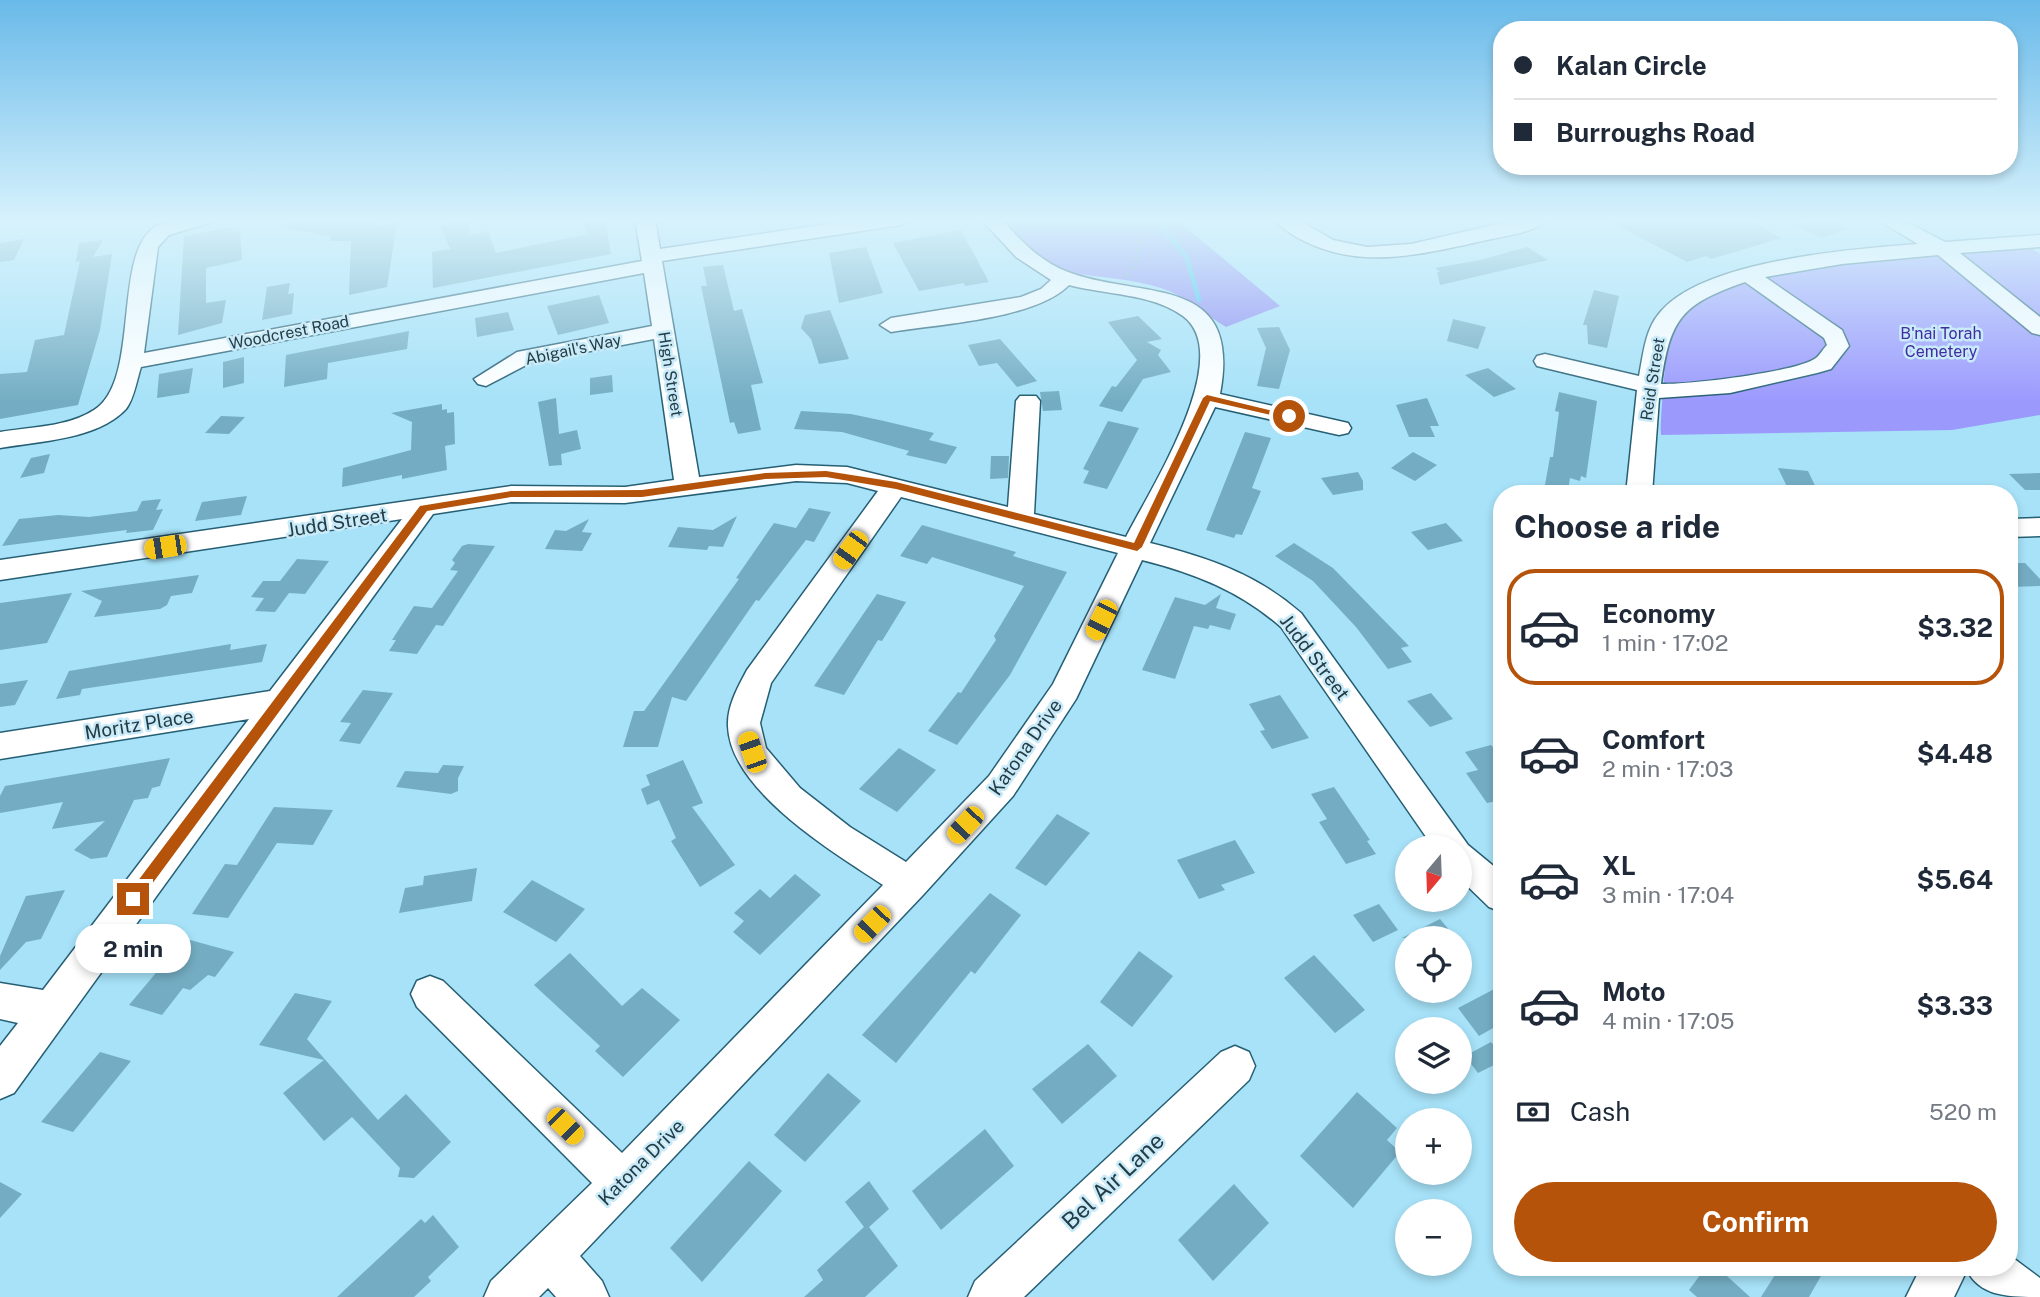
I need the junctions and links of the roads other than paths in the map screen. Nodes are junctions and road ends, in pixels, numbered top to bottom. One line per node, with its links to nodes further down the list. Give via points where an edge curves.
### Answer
1 (143, 280): 13 (street)
2 (553, 280): 13 (street, Woodcrest Road)
3 (656, 280): 11 (street, High Street)
4 (1063, 280): 9 (street, via 1049,294 1026,303)
5 (1074, 280): 16 (street, Katona Drive, via 1170,301 1202,324 1213,349)
6 (1733, 280): 15 (street, Reid Street, via 1706,289 1668,315 1659,332)
7 (1756, 280): 15 (street, via 1834,335 1838,346 1823,364 1707,388 1671,392)
8 (1980, 280): 10 (street)
9 (891, 325)
10 (2040, 328)
11 (664, 330): 14 (street, Abigail's Way, via 525,357); 22 (street, High Street)
12 (1545, 361): 15 (street)
13 (131, 362): 19 (street, via 121,397 102,416 64,429)
14 (486, 379)
15 (1650, 388): 21 (street, Reid Street)
16 (1207, 398): 18 (street); 27 (street, Katona Drive)
17 (1028, 401): 24 (street)
18 (1339, 428)
19 (0, 440)
20 (896, 485): 22 (street, Judd Street, via 847,475 796,473); 24 (street, Judd Street); 33 (street, via 758,678 744,714 744,730 757,760 786,798)
21 (1640, 485)
22 (687, 488): 23 (street, Judd Street, via 625,495 511,494)
23 (424, 508): 28 (street, Judd Street); 29 (street)
24 (1020, 517): 27 (street, Judd Street)
25 (2040, 527): 26 (street)
26 (2018, 528)
27 (1137, 547): 31 (street, Judd Street, via 1231,578 1291,620); 33 (street, Katona Drive, via 1065,691 1026,752 1001,786)
28 (0, 570)
29 (279, 702): 30 (street, Moritz Place); 37 (street)
30 (0, 746)
31 (1443, 835)
32 (1472, 868): 34 (street)
33 (910, 884): 40 (street, Katona Drive)
34 (1493, 888)
35 (430, 994): 40 (street)
36 (0, 1001): 37 (street)
37 (50, 1010): 39 (street)
38 (1235, 1066): 46 (street, Bel Air Lane)
39 (0, 1079)
40 (622, 1183): 41 (street, Katona Drive)
41 (548, 1254): 44 (street, Katona Drive); 45 (street)
42 (1941, 1276): 47 (street)
43 (2000, 1276): 48 (street)
44 (507, 1297)
45 (586, 1297)
46 (991, 1297)
47 (1929, 1297)
48 (2028, 1297)

